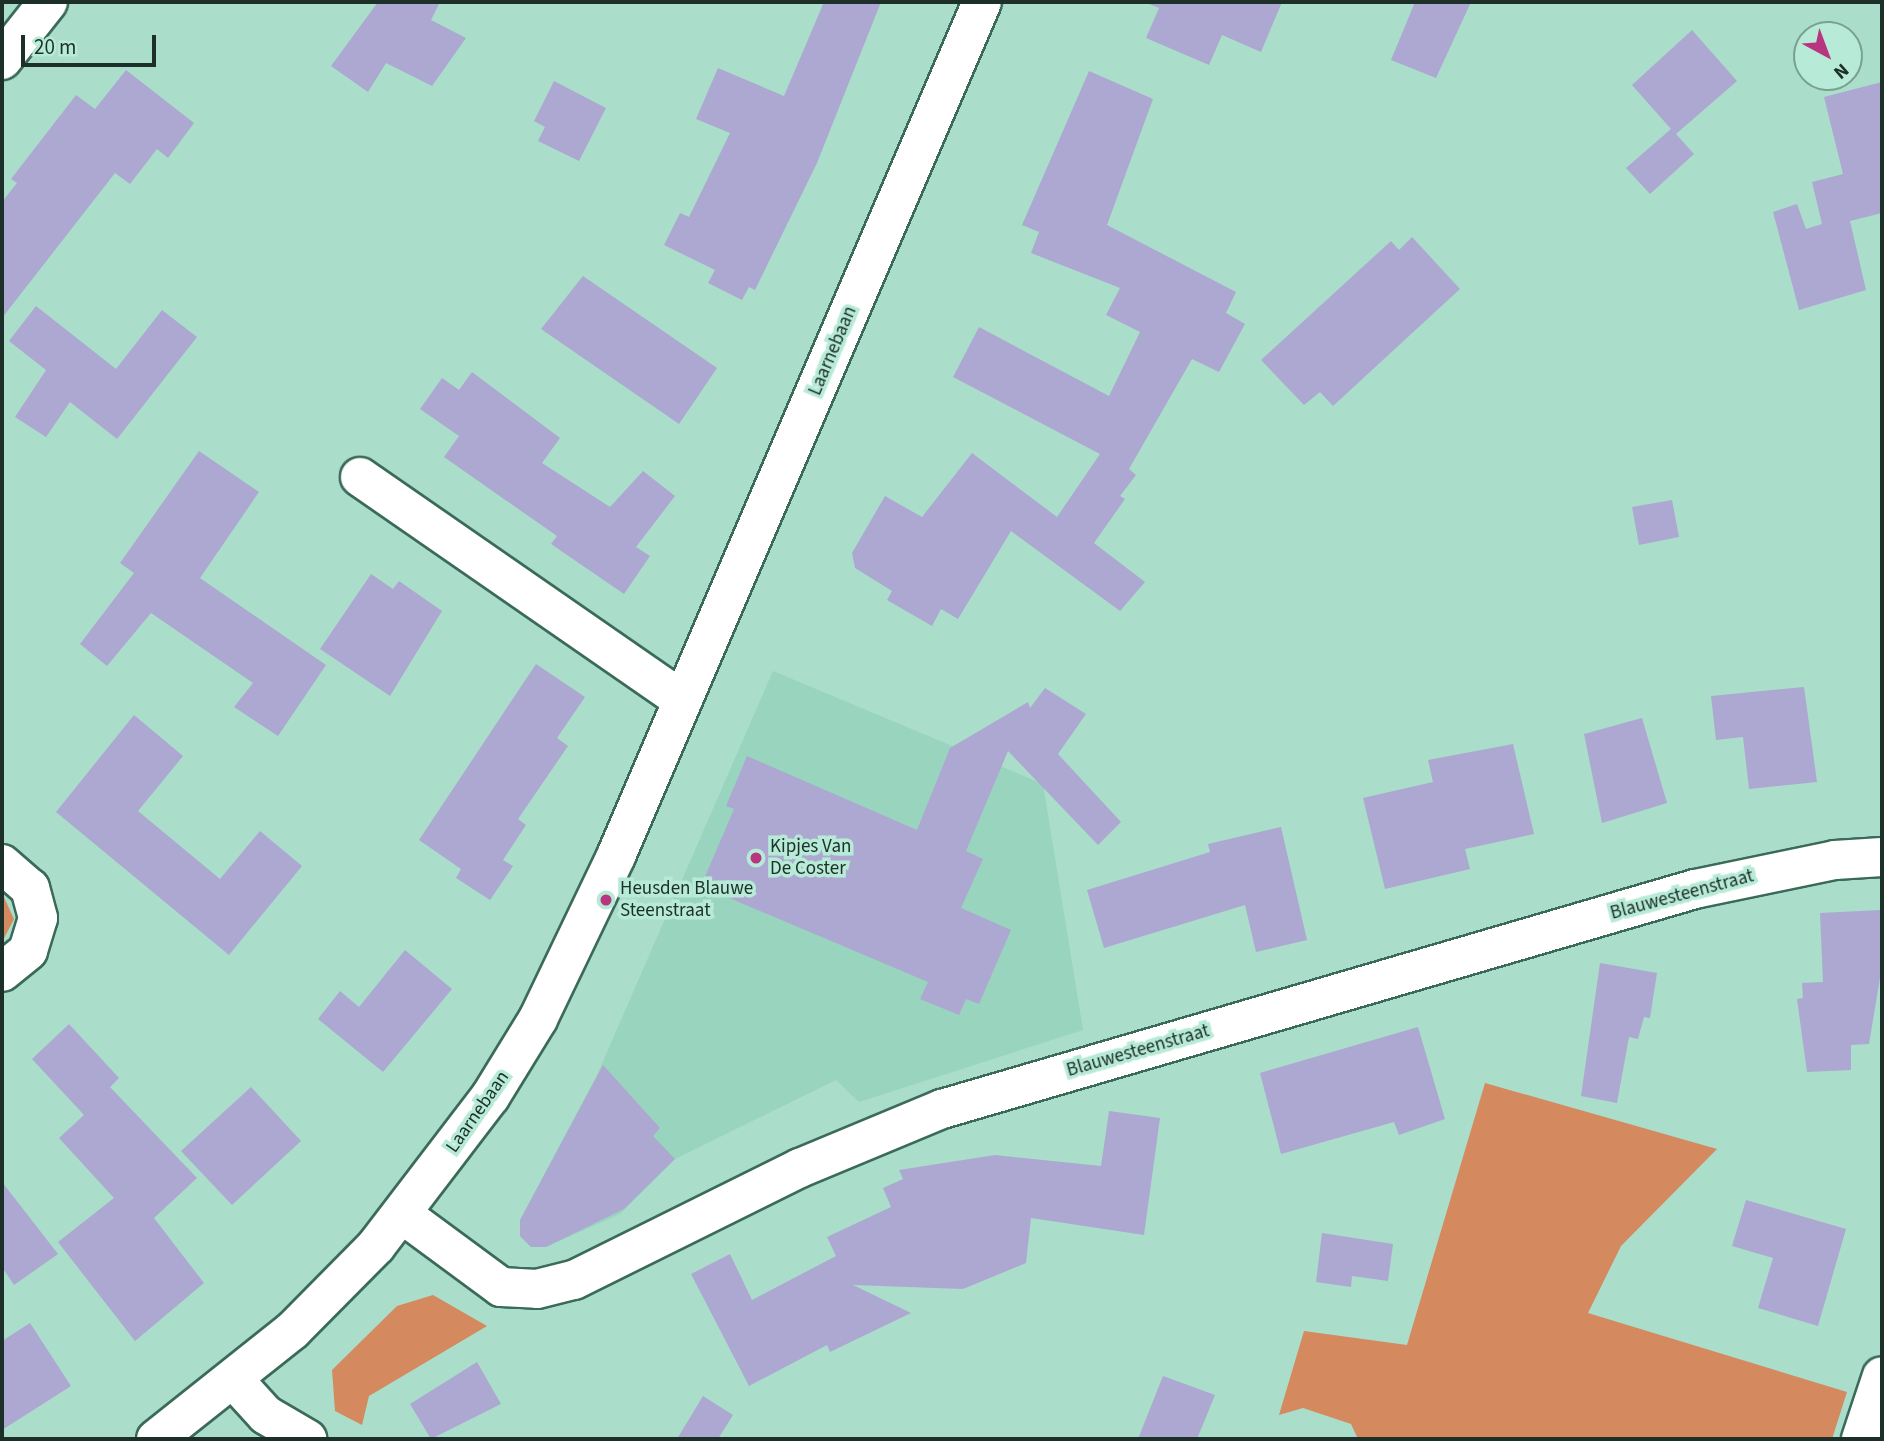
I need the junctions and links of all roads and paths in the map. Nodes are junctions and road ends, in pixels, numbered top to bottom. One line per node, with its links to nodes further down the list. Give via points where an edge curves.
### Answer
1 (48, 2): 3 (street)
2 (982, 2): 5 (street, Laarnebaan)
3 (2, 60)
4 (360, 477): 5 (street)
5 (682, 700): 9 (street, Laarnebaan, via 538,1019)
6 (1882, 857): 9 (street, Blauwesteenstraat, via 1809,864 1695,889 942,1109 824,1156 574,1280 537,1289 501,1287)
7 (2, 864): 8 (street, via 30,888 38,918 28,951)
8 (2, 972)
9 (416, 1226): 11 (street, Laarnebaan)
10 (1882, 1376): 14 (street)
11 (234, 1380): 12 (street, Laarnebaan); 13 (street, via 266,1415)
12 (156, 1439)
13 (307, 1439)
14 (1861, 1439)

